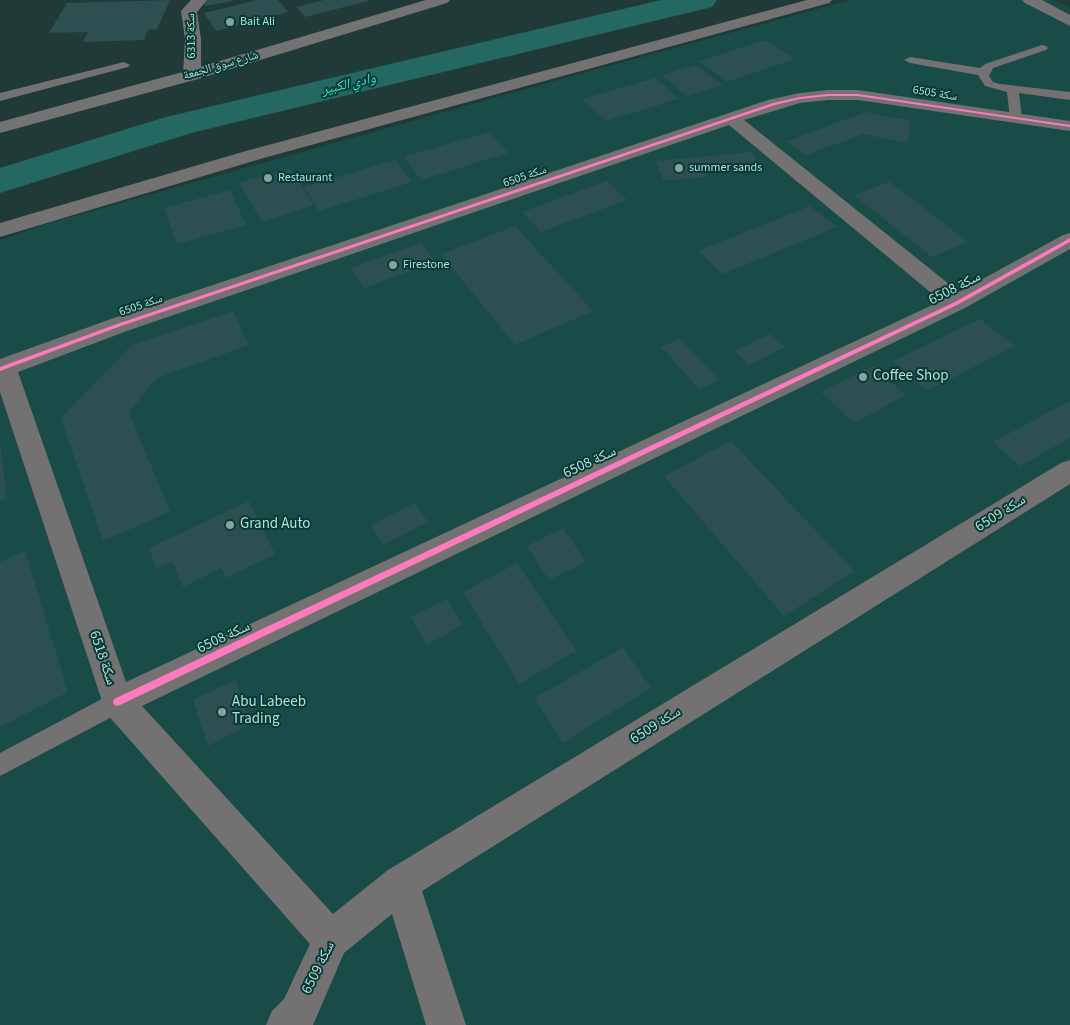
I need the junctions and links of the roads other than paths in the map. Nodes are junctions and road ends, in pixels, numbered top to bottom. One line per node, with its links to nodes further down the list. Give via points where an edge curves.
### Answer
1 (199, 0): 10 (street, سكة 6313, via 189,11 193,39)
2 (442, 0): 10 (street, شارع سوق الجمعة)
3 (824, 0): 18 (street, via 253,155)
4 (1030, 0): 5 (street)
5 (1070, 22)
6 (1042, 48): 9 (lane, via 989,66)
7 (910, 60): 9 (lane)
8 (124, 65): 13 (lane)
9 (983, 72): 11 (lane, via 989,84)
10 (192, 75): 17 (street, شارع سوق الجمعة)
11 (1013, 89): 12 (lane); 14 (lane)
12 (1070, 96)
13 (0, 97)
14 (1016, 118): 15 (street, سكة 6505, via 889,98 828,95 774,104); 16 (street, سكة 6505)
15 (732, 119): 20 (street, سكة 6508); 21 (street, سكة 6505, via 119,325)
16 (1070, 126)
17 (0, 128)
18 (0, 230)
19 (1070, 240): 20 (street, سكة 6508)
20 (956, 303): 23 (street, سكة 6508)
21 (2, 368): 23 (street, سكة 6518)
22 (1070, 471): 25 (street, سكة 6509)
23 (117, 702): 24 (lane); 26 (street, سكة 6518)
24 (0, 765)
25 (401, 883): 26 (street, سكة 6509); 28 (street)
26 (331, 940): 27 (street, سكة 6509, via 298,1013)
27 (286, 1025)
28 (446, 1025)

